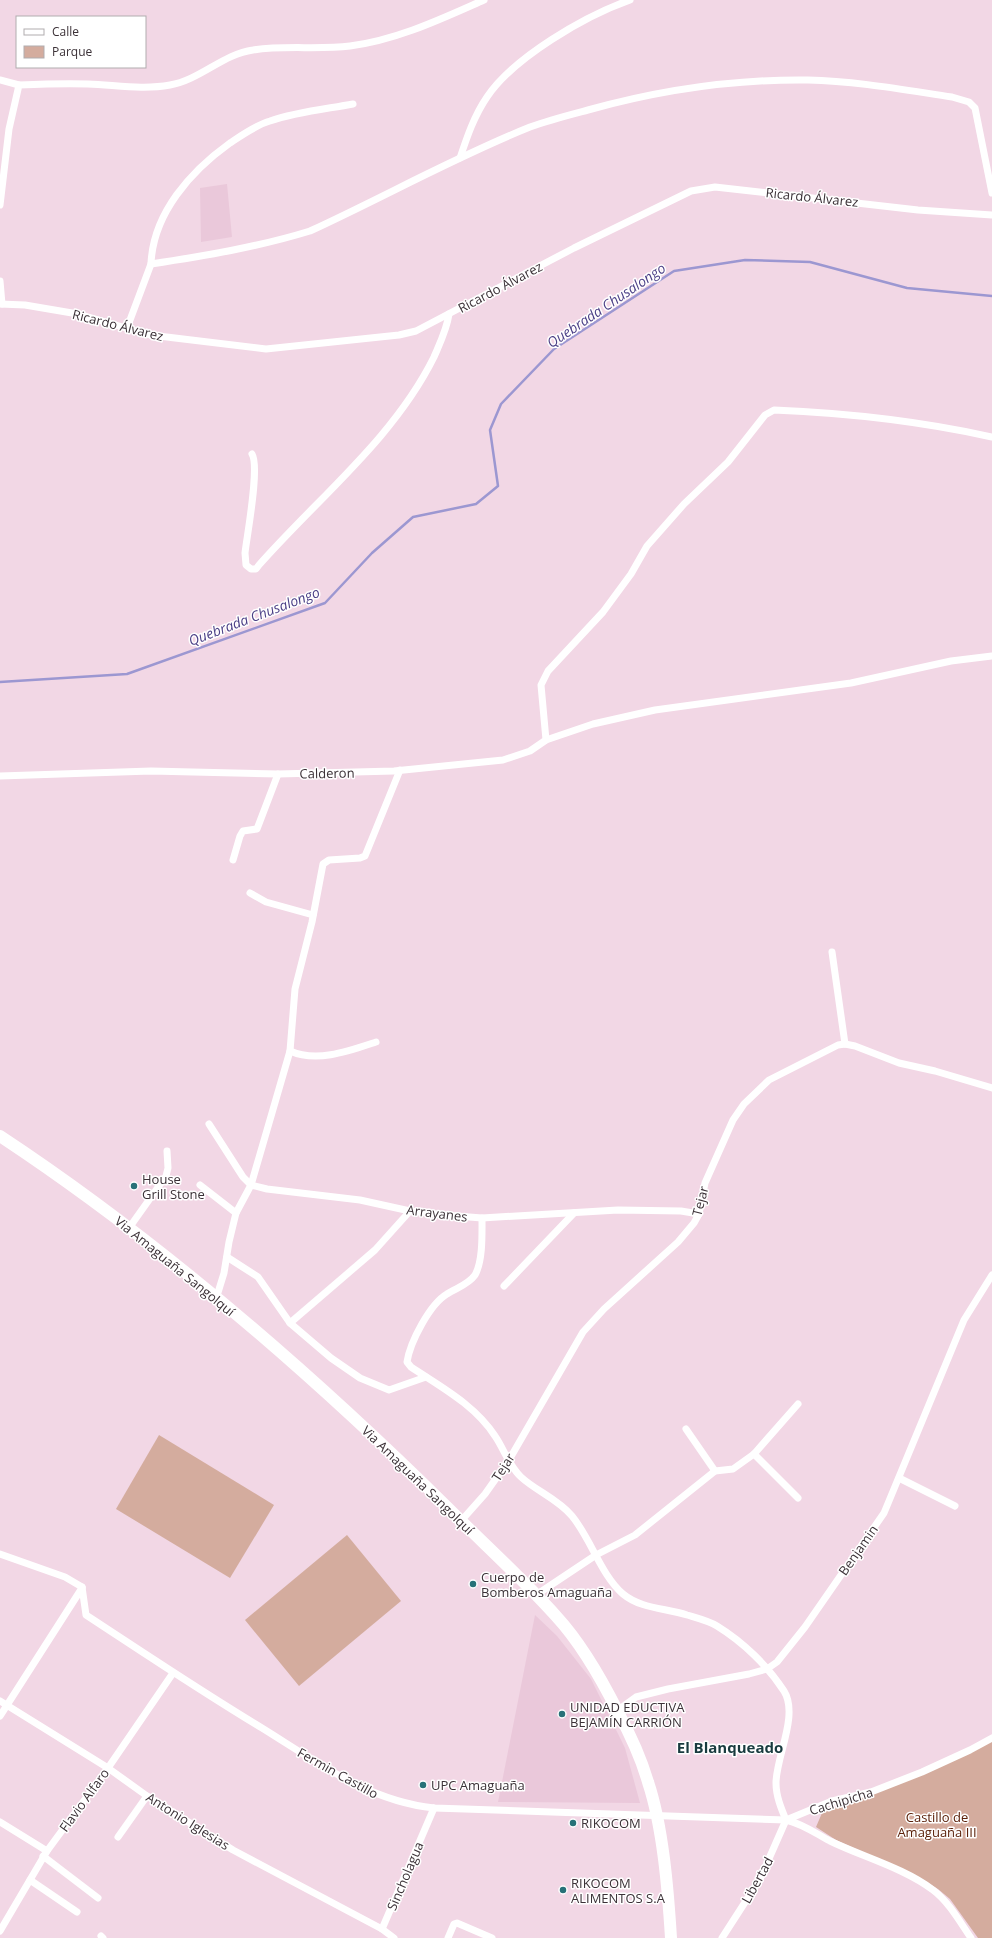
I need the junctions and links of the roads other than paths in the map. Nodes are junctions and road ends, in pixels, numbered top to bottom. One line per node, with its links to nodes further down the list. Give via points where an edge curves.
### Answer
1 (484, 0): 4 (street, via 411,31 376,41 350,46 269,48 238,53 189,80 170,85 138,88 88,84)
2 (630, 0): 6 (street, via 605,9 579,24 505,75 487,98 469,129)
3 (0, 80): 4 (street)
4 (19, 85): 8 (street, via 9,129)
5 (353, 104): 10 (street, via 269,121 240,136 212,156 187,180 170,205 157,231)
6 (460, 158): 7 (street, via 532,127 643,95 739,82 808,80 952,96 969,102 975,108); 10 (street, via 310,231 213,254)
7 (992, 193)
8 (0, 205)
9 (992, 215): 13 (street, Ricardo Álvarez, via 918,210 715,187 701,188 691,190 574,248)
10 (151, 264): 14 (street)
11 (0, 281): 12 (street)
12 (1, 304): 14 (street, Ricardo Álvarez, via 25,305 78,314)
13 (449, 314): 14 (street, Ricardo Álvarez, via 406,334 266,348 150,335); 16 (street, via 432,360 392,423 259,565 251,569 246,565 245,553 255,472)
14 (128, 328)
15 (992, 437): 18 (street, via 839,413 774,410 764,415 728,462 684,504 647,546 631,574 603,612 543,678)
16 (252, 454)
17 (992, 656): 18 (street, Calderon, via 951,661 851,683 655,710 594,724)
18 (546, 740): 19 (street, Calderon, via 530,751 503,760)
19 (400, 770): 20 (street, Calderon); 24 (street, via 364,856 324,862)
20 (278, 774): 21 (street, Calderon, via 151,771); 22 (street, via 256,829 243,832 240,836)
21 (0, 776)
22 (233, 860)
23 (250, 893): 24 (street, via 266,902)
24 (313, 914): 28 (street, via 295,989)
25 (832, 952): 27 (street)
26 (376, 1042): 28 (street, via 323,1056 300,1056)
27 (845, 1044): 29 (street, via 899,1063); 38 (street, Tejar, via 838,1045 769,1080 744,1104 733,1120 705,1183)
28 (290, 1051): 34 (street)
29 (992, 1088)
30 (209, 1124): 34 (street, via 243,1177)
31 (0, 1136): 40 (highway, Via Amaguaña Sangolquí)
32 (167, 1151): 40 (street, via 166,1176)
33 (200, 1185): 36 (street)
34 (251, 1185): 35 (street, Arrayanes, via 360,1200); 36 (street)
35 (410, 1211): 39 (street, Arrayanes); 45 (street, via 375,1250)
36 (236, 1213): 41 (street, via 228,1242)
37 (574, 1213): 38 (street, Arrayanes, via 618,1210 680,1211); 39 (street, Arrayanes); 43 (street)
38 (699, 1214): 50 (street, Tejar, via 678,1242 604,1309 584,1332)
39 (482, 1218): 46 (street, via 481,1249 476,1274 465,1285 437,1301 408,1356 407,1362 411,1367)
40 (129, 1228): 44 (highway, Via Amaguaña Sangolquí, via 157,1248)
41 (227, 1257): 44 (street); 45 (street, via 262,1282)
42 (992, 1275): 52 (street, Benjamin, via 964,1320)
43 (504, 1286)
44 (216, 1299): 55 (highway, Via Amaguaña Sangolquí, via 321,1386)
45 (290, 1322): 46 (street, via 331,1358 360,1378 385,1389 394,1390)
46 (426, 1377): 50 (street, via 473,1409 495,1435)
47 (798, 1404): 49 (street)
48 (686, 1429): 51 (street)
49 (754, 1454): 51 (street, via 733,1469); 53 (street)
50 (509, 1460): 55 (street, Tejar, via 485,1494); 57 (street, via 521,1477 571,1516)
51 (715, 1471): 57 (street, via 635,1535)
52 (899, 1478): 54 (street); 62 (street, Benjamin, via 884,1513 804,1627 777,1662)
53 (798, 1498)
54 (955, 1506)
55 (461, 1521): 59 (highway, Via Amaguaña Sangolquí)
56 (0, 1554): 58 (street, via 65,1576)
57 (596, 1556): 59 (street); 62 (street, via 612,1581 633,1601 717,1626)
58 (82, 1588): 60 (street); 61 (street)
59 (536, 1596): 66 (highway, Via Amaguaña Sangolquí, via 557,1617 589,1661)
60 (72, 1606): 61 (street, Fermin Castillo); 65 (street)
61 (86, 1615): 63 (street, Fermin Castillo)
62 (767, 1668): 66 (street, Benjamin, via 636,1697); 73 (street, via 785,1693 789,1707 776,1783 780,1807)
63 (173, 1673): 69 (street, Flavio Alfaro); 71 (street, Fermin Castillo, via 364,1790 392,1801)
64 (0, 1701): 65 (street, Antonio Iglesias)
65 (7, 1705): 67 (street); 69 (street, Antonio Iglesias)
66 (618, 1710): 72 (highway, Via Amaguaña Sangolquí, via 644,1771)
67 (0, 1716)
68 (992, 1738): 73 (street, Cachipicha, via 871,1792 832,1801)
69 (108, 1768): 70 (street, Antonio Iglesias); 76 (street, Flavio Alfaro)
70 (147, 1796): 75 (street); 80 (street, Antonio Iglesias, via 233,1850)
71 (434, 1808): 72 (street, Fermin Castillo); 80 (street, Sincholagua)
72 (656, 1816): 73 (street, Cachipicha); 85 (highway, Via Amaguaña Sangolquí)
73 (786, 1820): 86 (street, Libertad, via 760,1879); 87 (street, via 809,1828 829,1841 915,1879 933,1890 945,1901)
74 (0, 1822): 76 (street)
75 (118, 1837)
76 (45, 1854): 77 (street, Flavio Alfaro); 78 (street)
77 (30, 1880): 79 (street); 81 (street, Flavio Alfaro)
78 (98, 1898)
79 (77, 1912)
80 (382, 1930): 82 (street)
81 (0, 1931)
82 (394, 1938)
83 (448, 1938): 84 (street, via 454,1924 457,1923)
84 (492, 1938)
85 (671, 1938)
86 (722, 1938)
87 (971, 1938)

